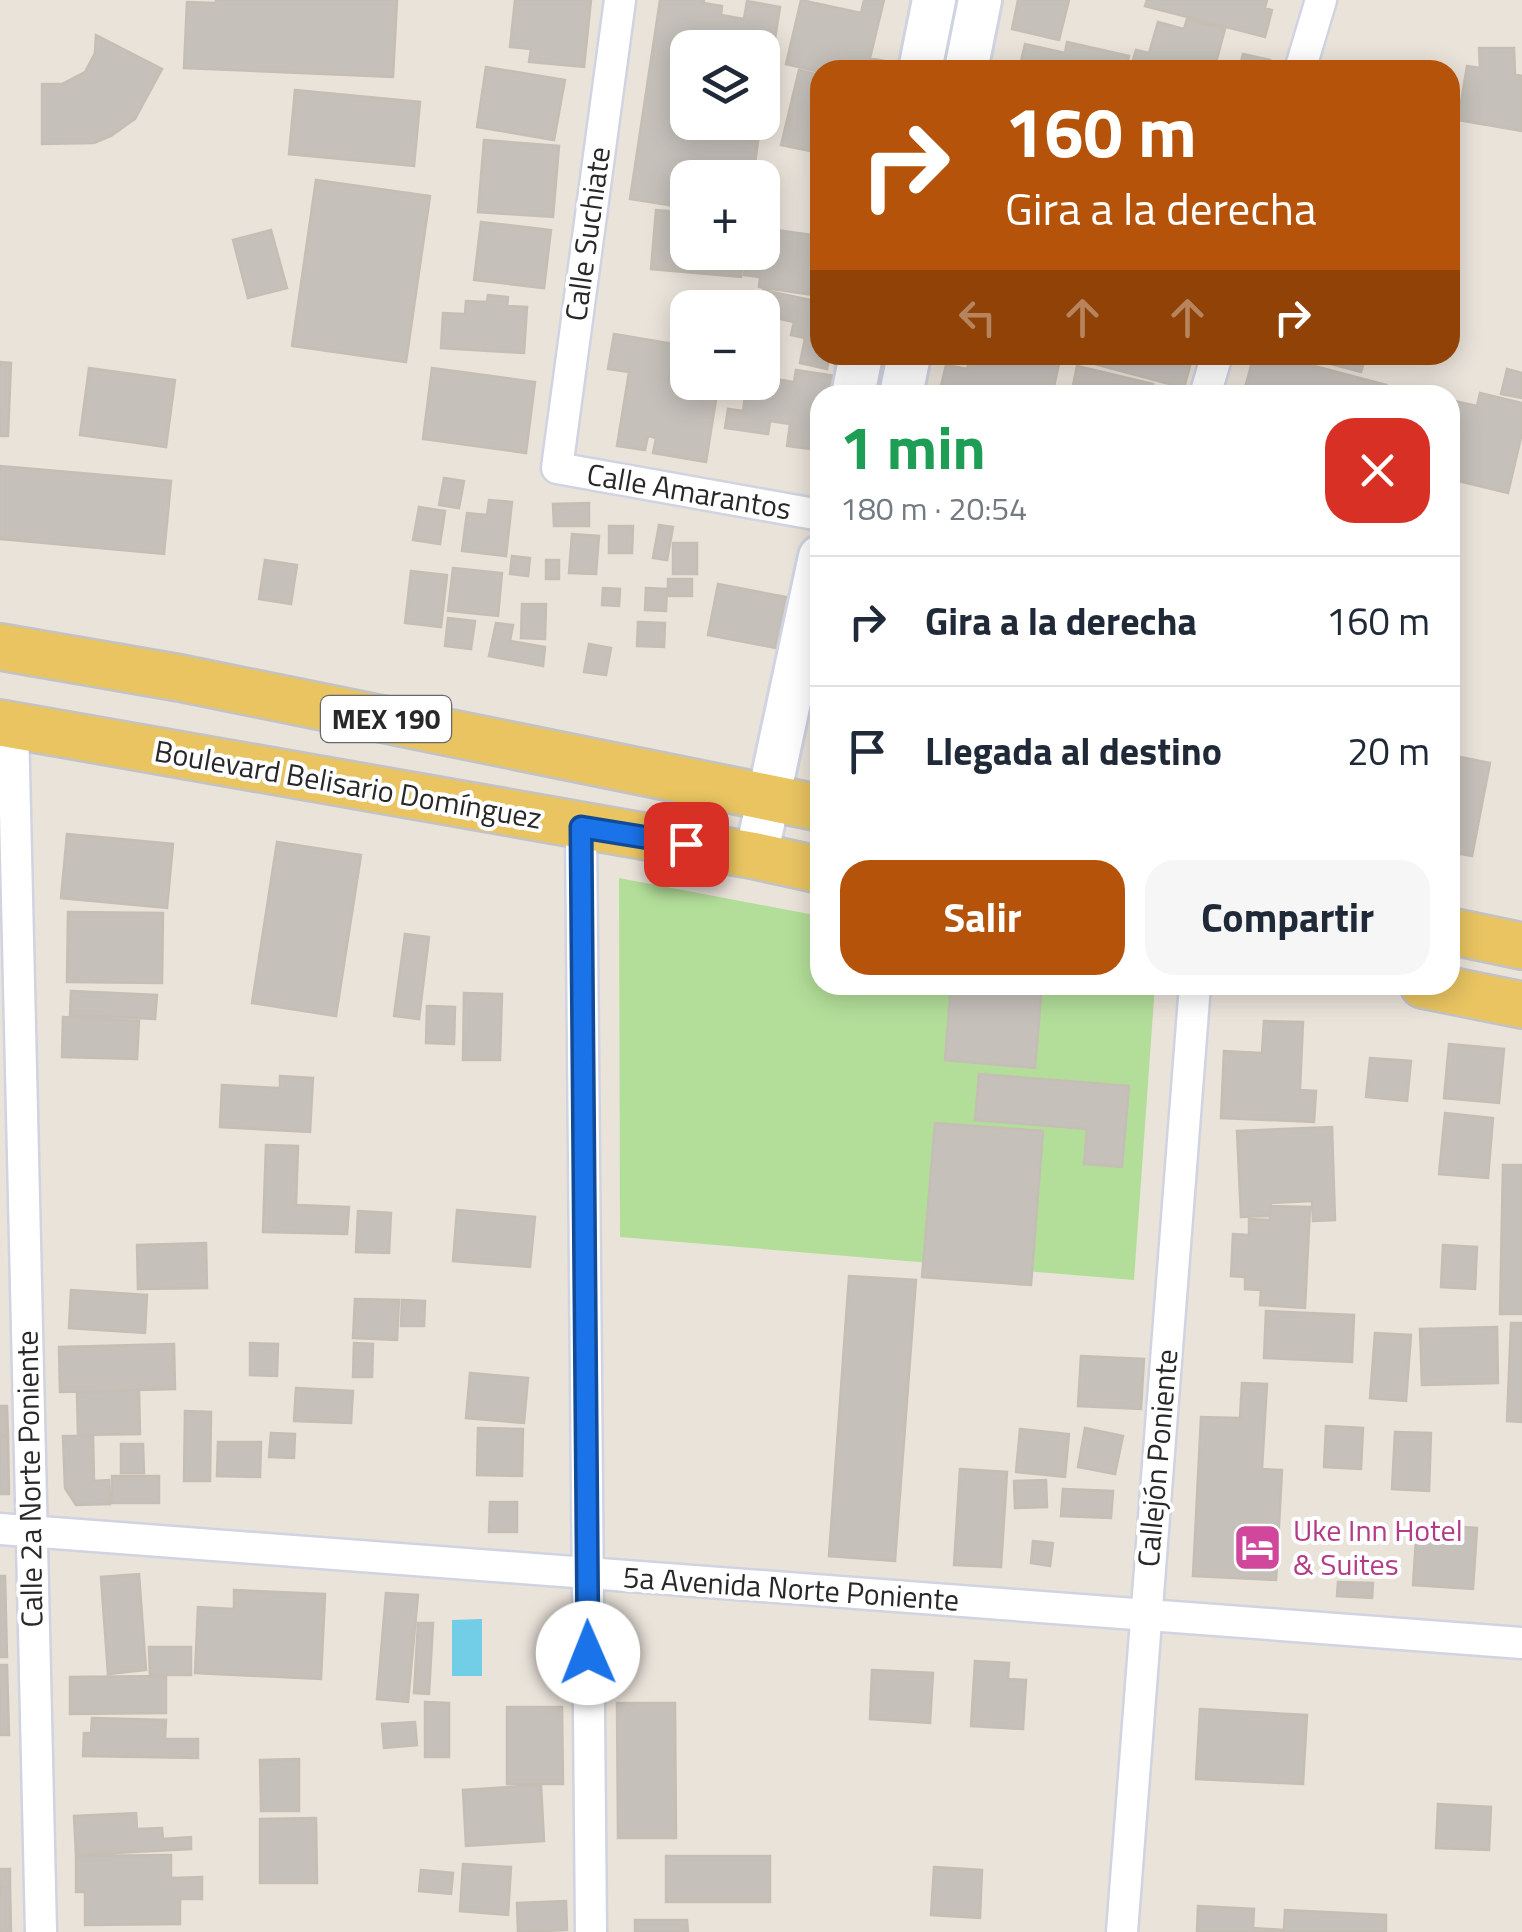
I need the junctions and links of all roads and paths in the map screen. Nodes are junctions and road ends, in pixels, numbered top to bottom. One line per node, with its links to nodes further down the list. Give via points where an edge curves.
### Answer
1 (620, 0): 8 (street, Calle Suchiate)
2 (934, 0): 5 (street)
3 (980, 0): 6 (street)
4 (1321, 0): 7 (street)
5 (922, 60)
6 (968, 60)
7 (1303, 60)
8 (557, 468): 9 (street, Calle Amarantos)
9 (810, 513)
10 (810, 605): 13 (street)
11 (0, 647): 13 (main road, MEX 190)
12 (6, 724): 15 (main road, Boulevard Belisario Domínguez / MEX 190); 24 (street, Calle 2a Norte Poniente)
13 (771, 797): 14 (main road, MEX 190); 16 (street)
14 (810, 806)
15 (581, 827): 16 (main road, Boulevard Belisario Domínguez / MEX 190); 25 (street)
16 (756, 856): 17 (main road, MEX 190)
17 (810, 867)
18 (1460, 933): 19 (main road)
19 (1522, 946)
20 (1460, 992): 22 (main road)
21 (1194, 995): 26 (street, Callejón Poniente)
22 (1522, 1005)
23 (0, 1530): 24 (street, 5a Avenida Norte Poniente)
24 (32, 1532): 25 (street, 5a Avenida Norte Poniente); 28 (street, Calle 2a Norte Poniente)
25 (587, 1574): 26 (street, 5a Avenida Norte Poniente); 29 (street)
26 (1144, 1617): 27 (street, 5a Avenida Norte Poniente); 30 (street, Callejón Poniente)
27 (1522, 1643)
28 (41, 1932)
29 (591, 1932)
30 (1122, 1932)

